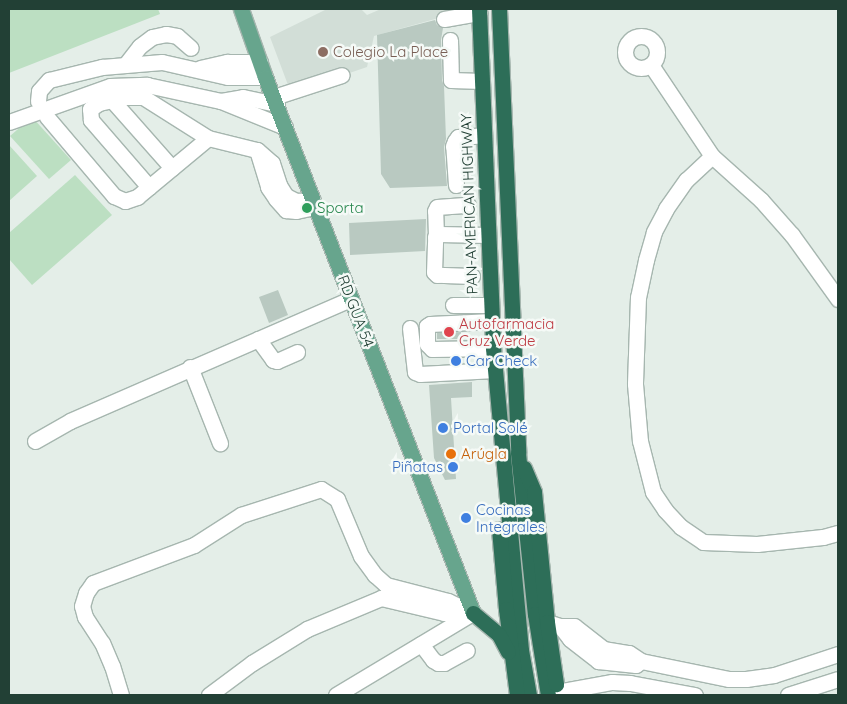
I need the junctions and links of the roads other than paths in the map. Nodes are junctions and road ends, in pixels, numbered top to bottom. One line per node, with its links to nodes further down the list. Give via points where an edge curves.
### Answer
1 (241, 9): 7 (main road, RD GUA 54)
2 (500, 9): 46 (highway)
3 (479, 11): 4 (street); 13 (highway, PAN-AMERICAN HIGHWAY)
4 (444, 19)
5 (450, 40): 13 (street, via 451,80)
6 (191, 48): 8 (street, via 177,36 152,37)
7 (260, 62): 10 (street, via 227,62); 12 (main road, RD GUA 54)
8 (125, 65): 10 (street, via 162,62); 16 (street, via 49,80 39,91)
9 (651, 65): 23 (street)
10 (196, 69): 12 (street, via 228,77)
11 (342, 75): 15 (street)
12 (265, 77): 15 (main road, RD GUA 54)
13 (482, 82): 21 (highway, PAN-AMERICAN HIGHWAY)
14 (111, 99): 22 (street, via 143,97); 24 (street); 26 (street, via 90,109 90,120)
15 (275, 100): 17 (street, via 235,97); 20 (main road, RD GUA 54)
16 (38, 101)
17 (221, 101): 19 (street, via 147,84 110,86); 20 (street)
18 (47, 117): 26 (street, via 117,198 133,199)
19 (9, 122)
20 (285, 127): 27 (main road, RD GUA 54)
21 (484, 134): 25 (street, via 458,137 455,141); 30 (highway, PAN-AMERICAN HIGHWAY)
22 (208, 138): 24 (street); 27 (street, via 257,150 272,163 279,186 286,196)
23 (712, 156): 33 (street, via 761,200 792,235); 47 (street, via 686,180 666,209 651,241 638,297 635,384 640,441 654,492 681,527 703,542 757,544)
24 (172, 168): 26 (street)
25 (456, 185)
26 (149, 187)
27 (314, 203): 32 (main road, RD GUA 54)
28 (468, 205): 29 (street, via 437,207)
29 (436, 235): 30 (street); 31 (street, via 434,272 441,276)
30 (488, 236): 35 (highway, PAN-AMERICAN HIGHWAY)
31 (472, 276)
32 (352, 299): 38 (street); 50 (main road, RD GUA 54)
33 (838, 299)
34 (453, 305): 35 (street)
35 (491, 305): 36 (highway, PAN-AMERICAN HIGHWAY)
36 (492, 321): 39 (highway, PAN-AMERICAN HIGHWAY); 39 (street, via 430,324 427,326 427,344 432,349)
37 (410, 328): 42 (street, via 415,372)
38 (258, 339): 40 (street, via 273,360); 41 (street)
39 (493, 348): 42 (highway, PAN-AMERICAN HIGHWAY)
40 (297, 352)
41 (190, 367): 44 (street, via 70,421); 45 (street)
42 (495, 370): 43 (highway, PAN-AMERICAN HIGHWAY)
43 (497, 403): 49 (highway, via 493,430); 62 (highway, PAN-AMERICAN HIGHWAY, via 521,650)
44 (35, 441)
45 (220, 443)
46 (518, 453): 51 (highway, via 534,492); 57 (highway, via 535,614)
47 (838, 533)
48 (384, 591): 50 (street, via 444,613); 58 (street, via 352,539 337,500 329,493 321,489 241,515 194,545 97,580 86,593 82,606 85,616 102,643); 59 (street, via 307,629 252,663)
49 (506, 608): 50 (highway, via 498,622); 55 (highway)
50 (472, 613): 52 (street); 55 (highway, via 502,639)
51 (554, 624): 54 (street, via 598,661 636,665 641,661 729,679 774,675); 57 (highway)
52 (421, 644): 53 (street, via 438,663); 60 (street)
53 (467, 650)
54 (838, 654)
55 (513, 670): 61 (highway)
56 (838, 679): 64 (street)
57 (554, 694): 63 (street, via 612,682)
58 (121, 695)
59 (209, 695)
60 (336, 695)
61 (517, 695)
62 (529, 695)
63 (695, 695)
64 (788, 695)

